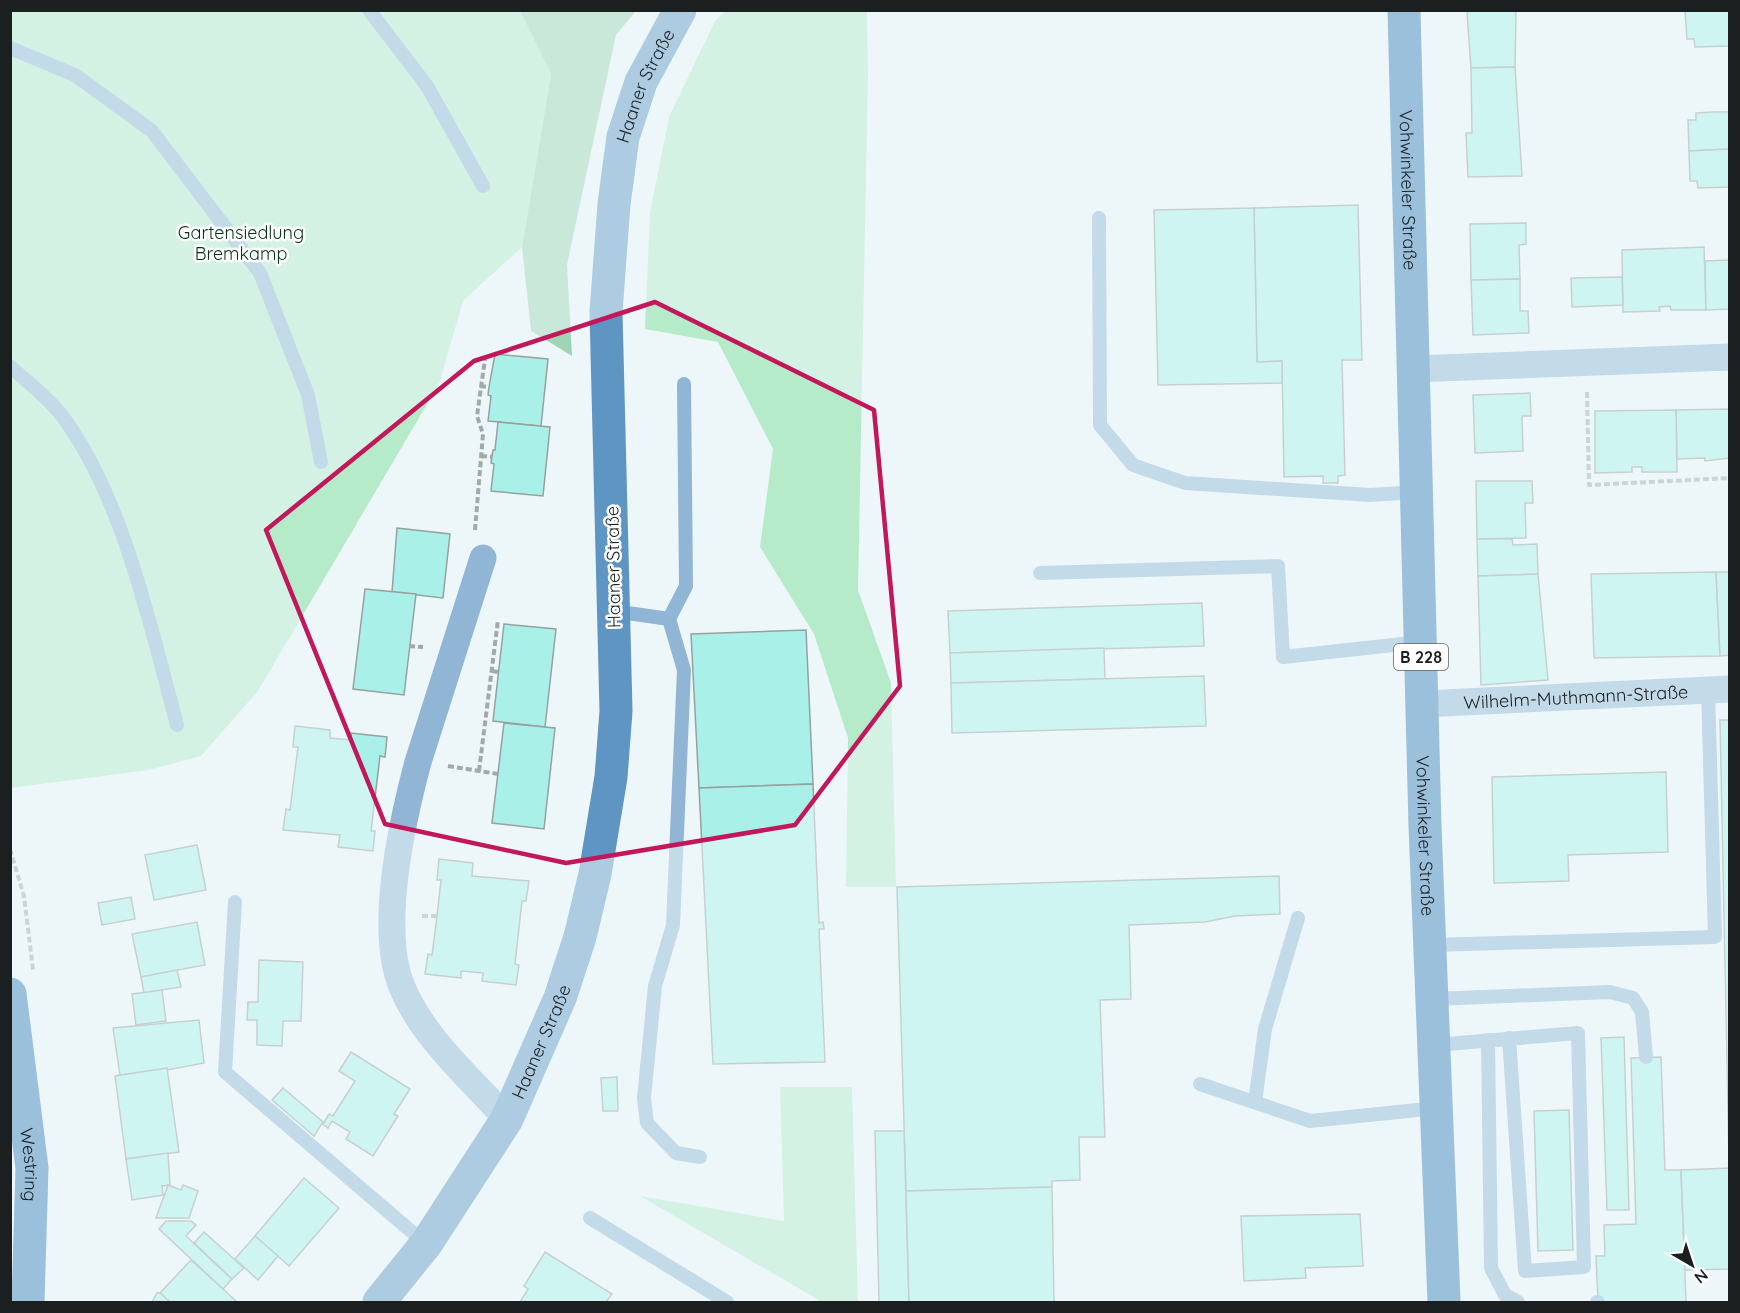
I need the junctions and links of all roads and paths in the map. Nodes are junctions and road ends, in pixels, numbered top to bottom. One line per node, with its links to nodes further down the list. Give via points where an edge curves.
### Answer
1 (369, 10): 5 (lane, via 427,86)
2 (680, 10): 23 (main road, Haaner Straße, via 641,82 623,137 614,204 606,312)
3 (1404, 10): 11 (main road, Vohwinkeler Straße / B 228)
4 (10, 48): 17 (lane, via 75,75 152,131 260,273 308,395)
5 (483, 186)
6 (1099, 218): 19 (lane, via 1100,424 1133,465 1185,483 1370,495)
7 (1730, 357): 9 (street)
8 (485, 359): 13 (path)
9 (1587, 361): 11 (street); 18 (path, via 1589,485)
10 (10, 366): 30 (lane, via 62,417 105,490 148,616)
11 (1413, 369): 19 (main road, Vohwinkeler Straße / B 228)
12 (684, 384): 24 (lane, via 686,586)
13 (480, 386): 14 (path); 15 (path, via 477,416 483,434)
14 (489, 387)
15 (481, 456): 16 (path); 20 (path, via 475,536)
16 (492, 457)
17 (321, 462)
18 (1730, 478)
19 (1417, 492): 25 (main road, Vohwinkeler Straße / B 228)
20 (483, 558): 22 (street, Haaner Straße)
21 (1040, 573): 25 (lane, via 1278,566 1283,657)
22 (472, 595): 26 (path, via 500,608); 31 (street, Haaner Straße)
23 (614, 610): 24 (lane); 46 (main road, Haaner Straße, via 616,711 595,874 560,998)
24 (669, 619): 47 (lane, via 684,670 673,925 656,986 644,1098 647,1123 676,1153)
25 (1421, 642): 29 (main road, Vohwinkeler Straße / B 228)
26 (492, 671): 27 (path); 32 (path)
27 (498, 672)
28 (1719, 690): 29 (street, Wilhelm-Muthmann-Straße); 36 (lane, via 1714,937)
29 (1423, 704): 36 (main road, Vohwinkeler Straße / B 228)
30 (177, 725)
31 (418, 762): 32 (path); 46 (street, Haaner Straße, via 392,915 394,959 416,1014)
32 (479, 771): 33 (path)
33 (498, 774)
34 (235, 902): 49 (lane, via 225,1072)
35 (1298, 918): 44 (lane, via 1265,1029)
36 (1431, 945): 38 (main road, Vohwinkeler Straße / B 228)
37 (10, 994): 51 (main road, Westring, via 32,1168)
38 (1433, 999): 41 (main road, Vohwinkeler Straße / B 228); 42 (lane, via 1610,992 1634,998 1642,1012)
39 (1509, 1038): 39 (lane, via 1578,1033 1584,1267 1525,1271); 40 (lane)
40 (1488, 1040): 41 (lane); 55 (lane, via 1491,1268 1505,1295)
41 (1435, 1046): 45 (main road, Vohwinkeler Straße / B 228)
42 (1646, 1057)
43 (1200, 1084): 44 (lane)
44 (1255, 1102): 45 (lane, via 1310,1121)
45 (1437, 1108): 54 (main road, Vohwinkeler Straße / B 228)
46 (507, 1119): 49 (main road, Haaner Straße)
47 (700, 1157)
48 (590, 1218): 50 (lane)
49 (426, 1244): 52 (main road, Haaner Straße)
50 (709, 1298): 53 (lane)
51 (28, 1302)
52 (379, 1302)
53 (727, 1302)
54 (1444, 1302)
55 (1518, 1302)

